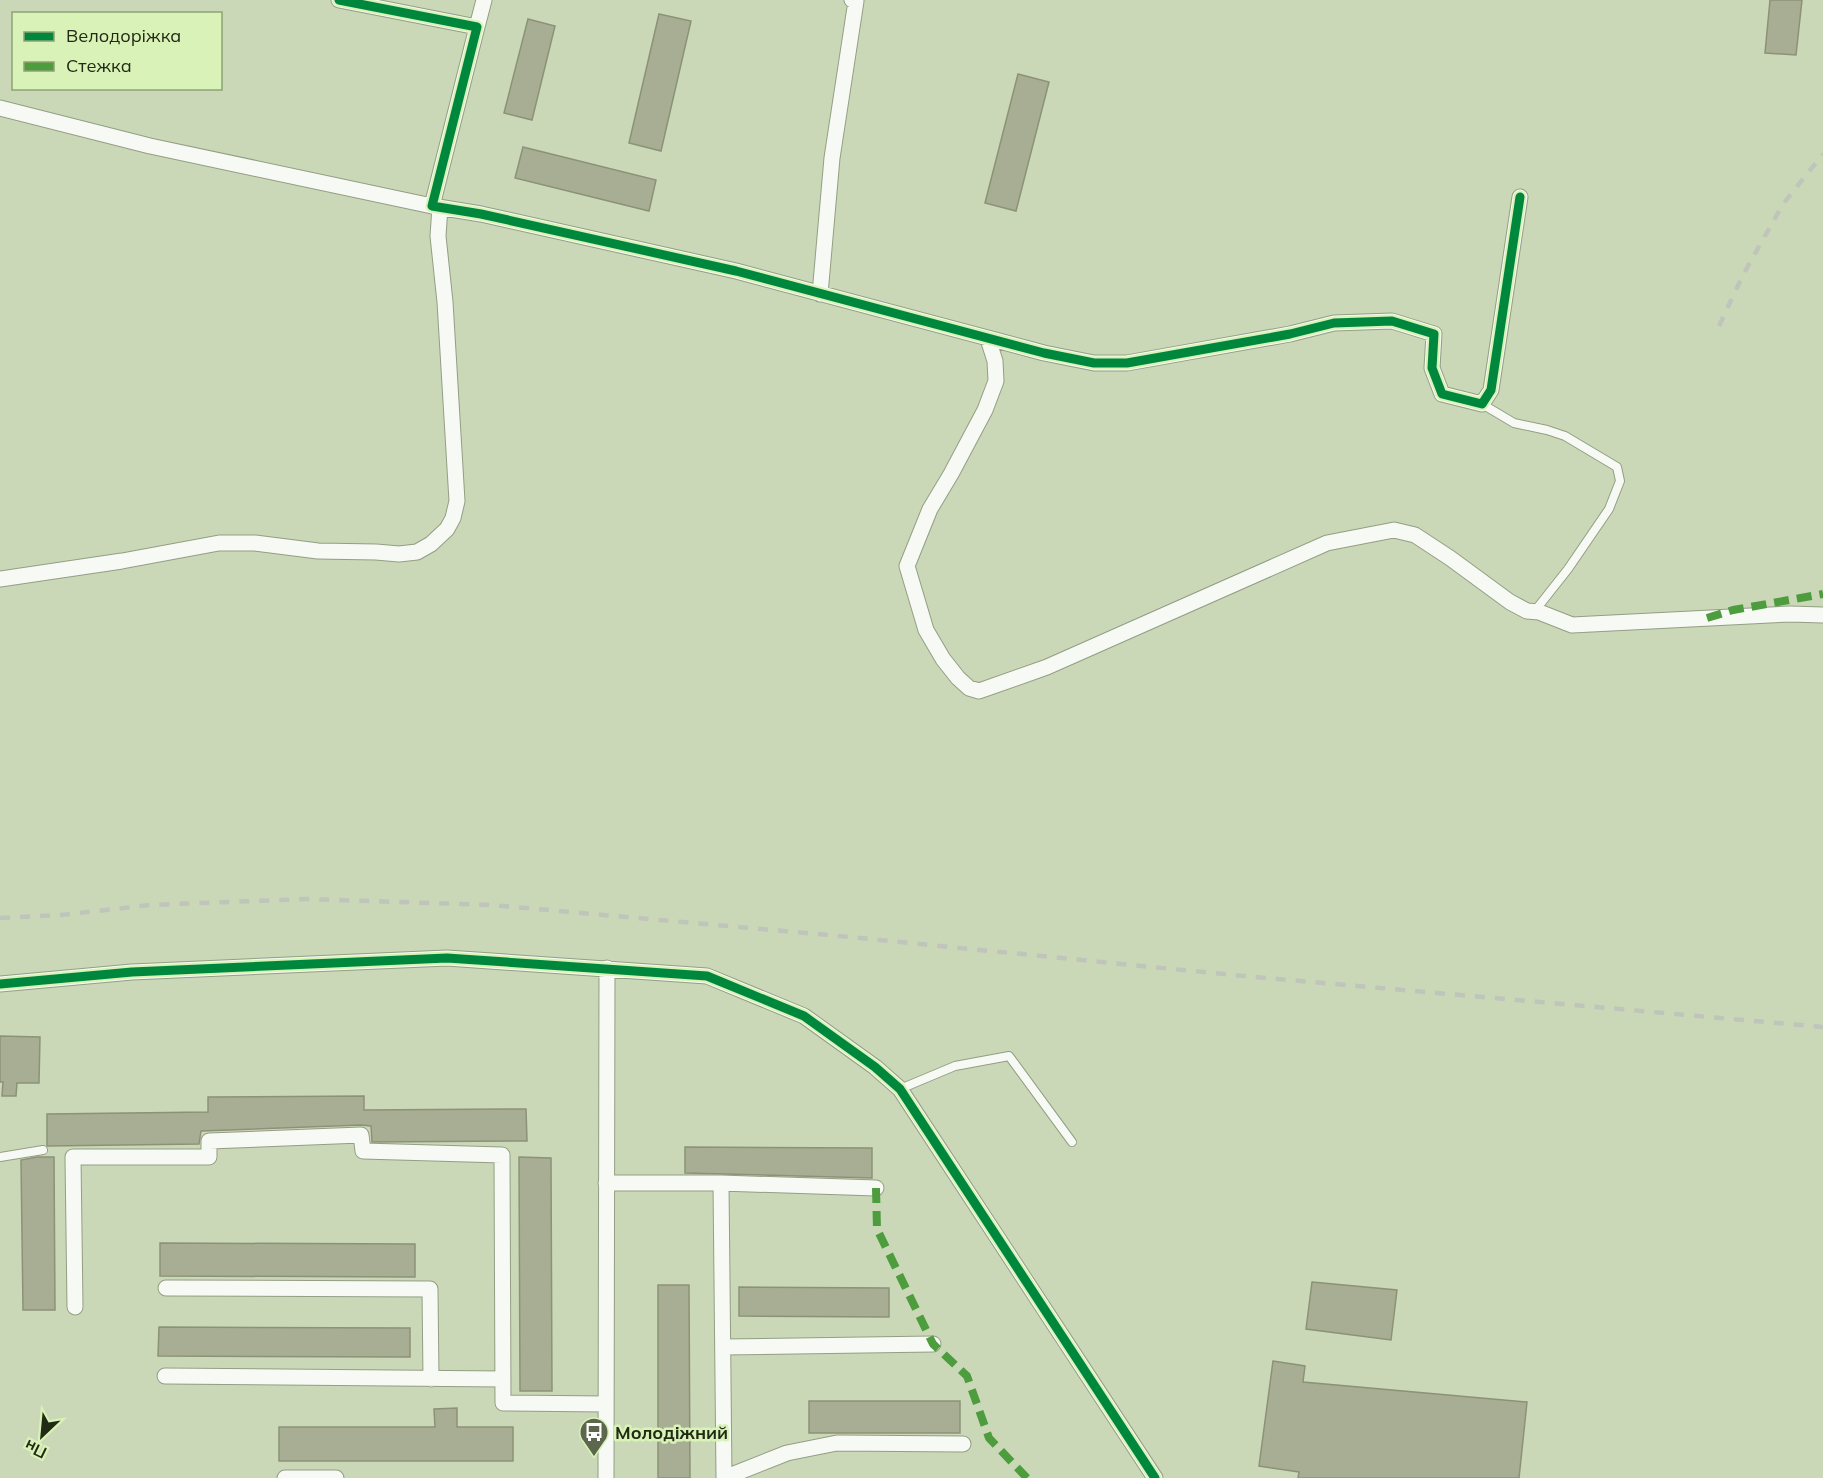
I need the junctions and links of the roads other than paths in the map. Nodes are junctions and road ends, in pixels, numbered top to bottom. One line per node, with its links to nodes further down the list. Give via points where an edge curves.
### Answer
1 (339, 0): 4 (street)
2 (484, 0): 4 (street)
3 (852, 0): 8 (street, via 856,1 832,158)
4 (477, 27): 7 (street)
5 (0, 108): 7 (street, via 150,146)
6 (1520, 197): 10 (street, via 1491,390)
7 (436, 206): 8 (street, via 736,271); 11 (street, via 457,501 447,529 431,544 417,552 399,554 219,543)
8 (820, 294): 9 (street)
9 (988, 339): 10 (street, via 1094,363 1127,363 1334,323 1392,321 1434,334 1432,368 1442,394); 12 (street, via 996,381 985,410 930,509 907,566 926,630 943,659 969,688 980,692 1047,668 1327,543 1394,530 1415,536 1510,602)
10 (1482, 404): 12 (lane, via 1514,423 1565,436 1617,467 1620,481 1609,508)
11 (0, 579)
12 (1534, 612): 13 (street, via 1572,625)
13 (1823, 615)
14 (607, 968): 15 (street, via 447,958 132,972); 16 (street, via 706,976 804,1016); 20 (street)
15 (0, 984)
16 (900, 1089): 17 (lane, via 955,1066 1009,1056); 35 (street)
17 (1072, 1142)
18 (43, 1150): 19 (lane)
19 (0, 1157)
20 (606, 1183): 21 (street); 30 (street)
21 (721, 1183): 22 (street); 26 (street)
22 (876, 1188)
23 (166, 1288): 28 (street, via 430,1289)
24 (75, 1308): 29 (street, via 73,1157 209,1156 209,1141 361,1135 363,1151 502,1155)
25 (933, 1344): 26 (street)
26 (723, 1347): 31 (street, via 724,1478 787,1453 837,1443)
27 (165, 1376): 28 (street)
28 (430, 1379): 29 (street)
29 (503, 1379): 30 (street, via 503,1403)
30 (606, 1404): 34 (street)
31 (963, 1444)
32 (285, 1478): 33 (street)
33 (336, 1478)
34 (606, 1478)
35 (1155, 1478)

